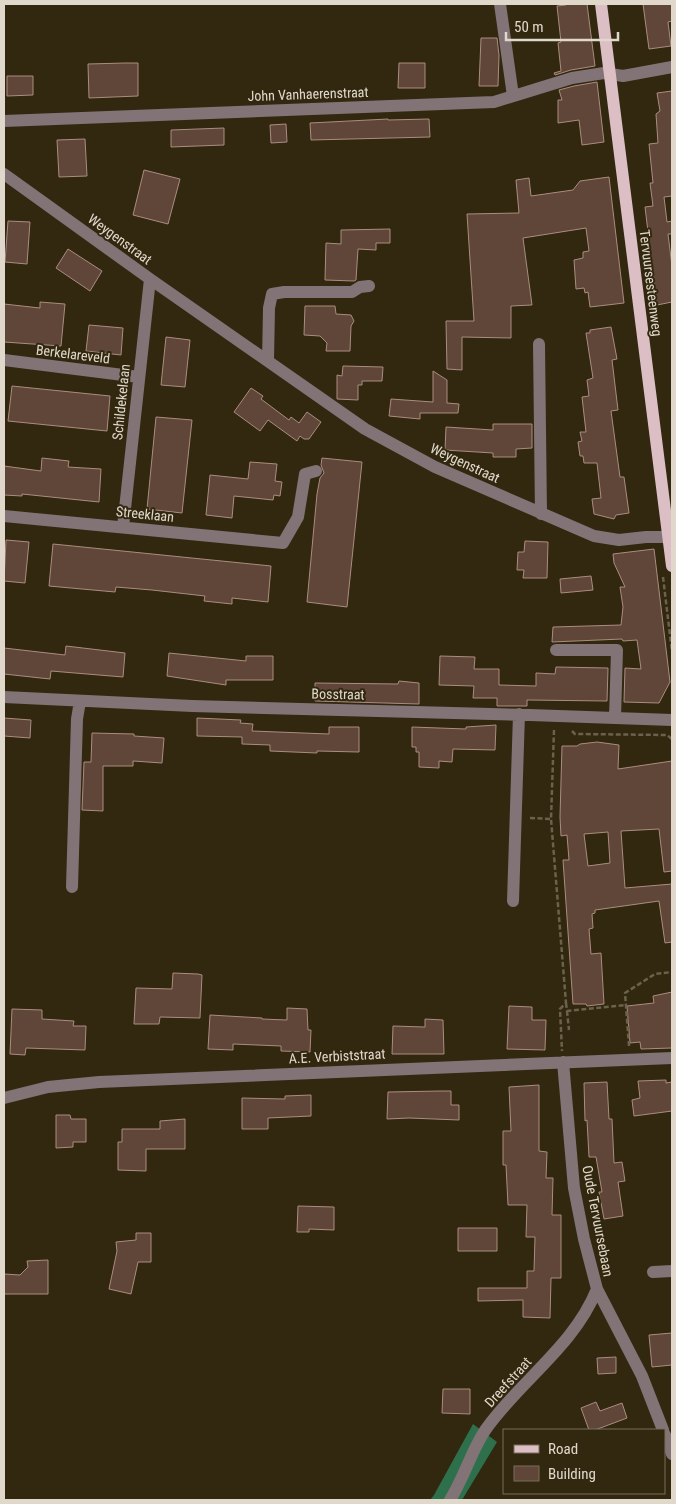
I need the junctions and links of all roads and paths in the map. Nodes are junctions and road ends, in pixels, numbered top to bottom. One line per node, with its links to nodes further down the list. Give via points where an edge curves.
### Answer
1 (500, 4): 5 (street)
2 (601, 4): 4 (main road, Tervuursesteenweg)
3 (672, 67): 4 (street, John Vanhaerenstraat, via 623,76)
4 (610, 74): 5 (street, John Vanhaerenstraat, via 572,78); 18 (main road, Tervuursesteenweg)
5 (513, 96): 6 (street, John Vanhaerenstraat, via 494,102)
6 (4, 122)
7 (4, 174): 8 (street, Weygenstraat)
8 (150, 279): 12 (street, Weygenstraat); 13 (street, Schildekelaan)
9 (369, 286): 12 (street, via 352,292 272,294)
10 (539, 344): 15 (street)
11 (4, 360): 13 (street, Berkelareveld)
12 (268, 361): 15 (street, Weygenstraat, via 365,429 435,467)
13 (139, 378): 17 (street, Schildekelaan)
14 (316, 471): 17 (street, Streeklaan, via 305,474 298,517 283,543)
15 (541, 514): 18 (street, Weygenstraat, via 605,538)
16 (4, 516): 17 (street, Streeklaan)
17 (123, 527)
18 (670, 537): 19 (main road, Tervuursesteenweg)
19 (672, 566)
20 (663, 577): 22 (path)
21 (556, 650): 27 (street, via 617,650)
22 (672, 652)
23 (4, 697): 24 (street, Bosstraat)
24 (80, 700): 25 (street, Bosstraat); 31 (street)
25 (519, 714): 26 (street, Bosstraat); 32 (street)
26 (554, 716): 27 (street, Bosstraat); 30 (path)
27 (615, 718): 28 (street, Bosstraat)
28 (672, 720)
29 (536, 818): 30 (path)
30 (551, 818): 34 (path)
31 (72, 888)
32 (513, 901)
33 (672, 972): 35 (path, via 655,974 625,993)
34 (566, 1003): 36 (path); 40 (path, via 560,1009)
35 (626, 1005): 36 (path); 39 (path)
36 (567, 1011): 37 (path)
37 (569, 1030)
38 (672, 1058): 39 (street, A.E. Verbiststraat)
39 (630, 1060): 40 (street, A.E. Verbiststraat)
40 (562, 1062): 41 (street, A.E. Verbiststraat, via 99,1082 48,1087); 44 (street, Oude Tervuursebaan, via 574,1188)
41 (4, 1098)
42 (672, 1271): 43 (street)
43 (653, 1272)
44 (597, 1289): 45 (street, Oude Tervuursebaan, via 642,1376); 48 (street, Dreefstraat, via 591,1304 563,1345 513,1395 485,1430)
45 (663, 1429)
46 (666, 1438): 47 (street)
47 (672, 1454)
48 (450, 1500)

